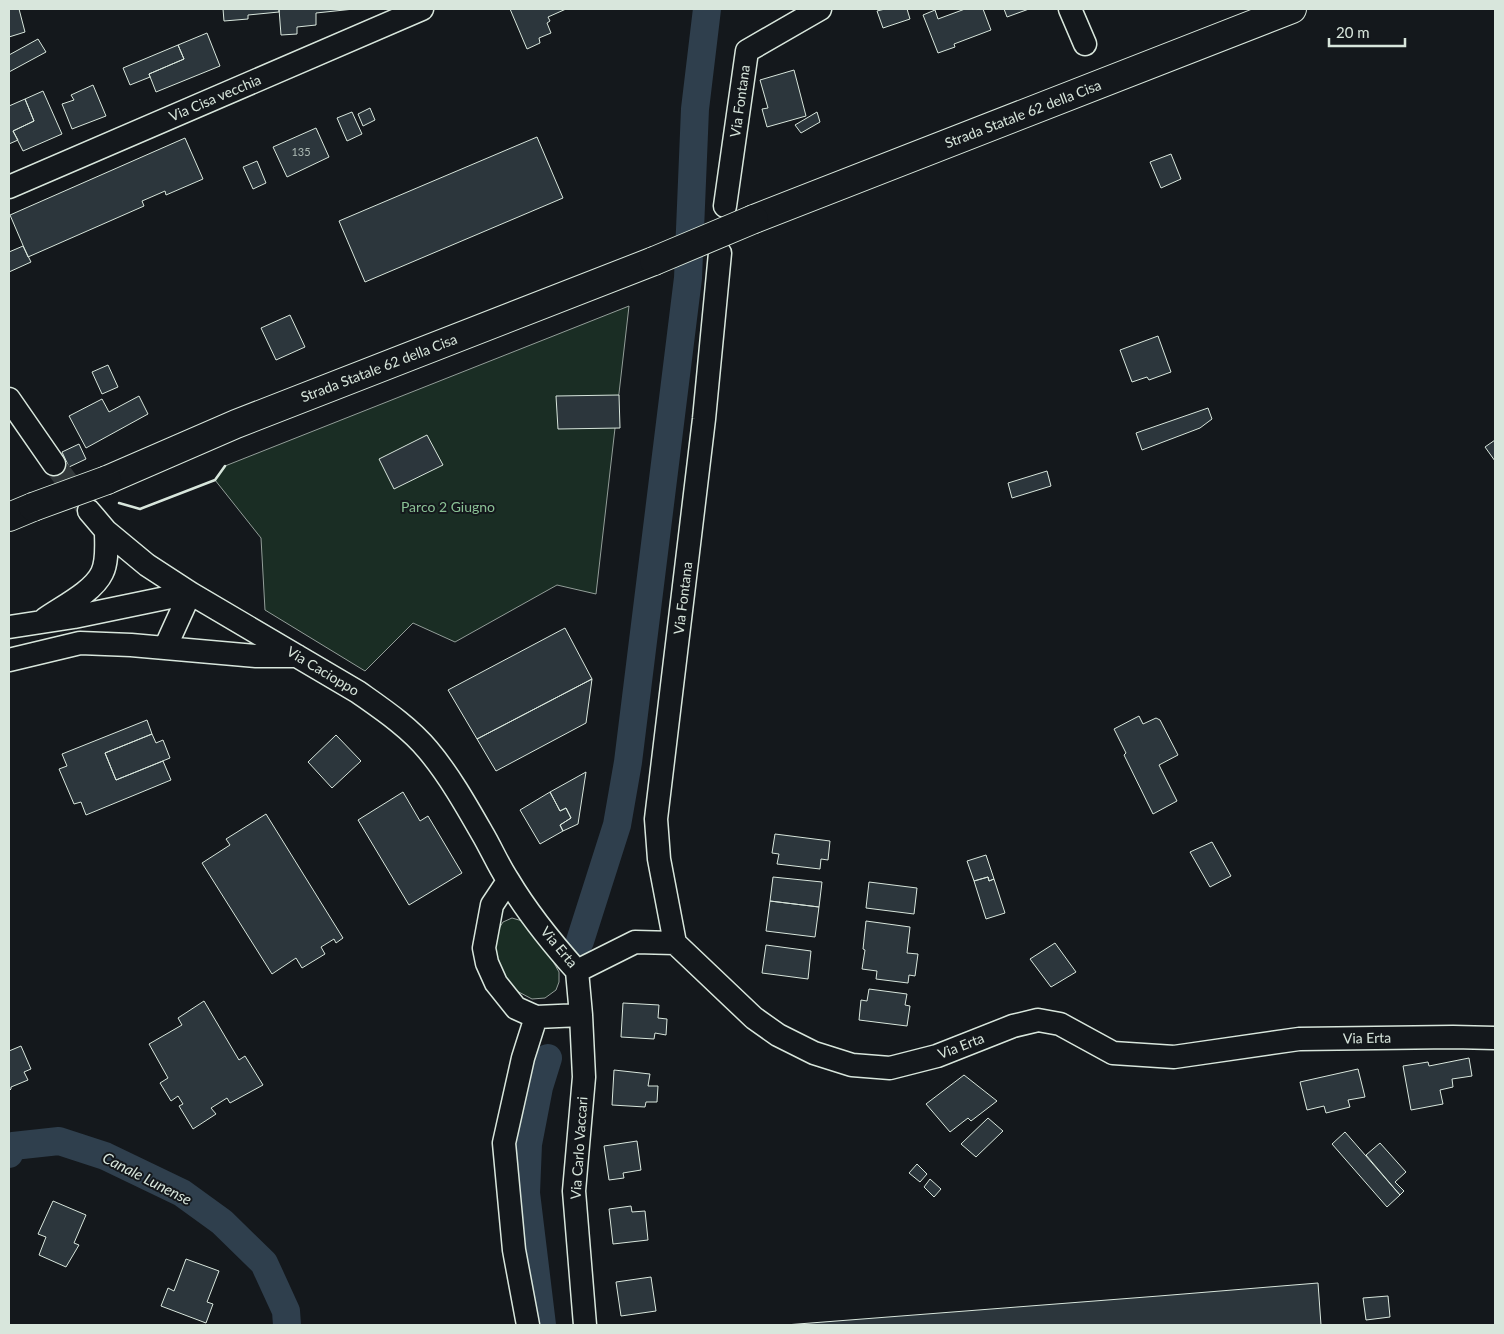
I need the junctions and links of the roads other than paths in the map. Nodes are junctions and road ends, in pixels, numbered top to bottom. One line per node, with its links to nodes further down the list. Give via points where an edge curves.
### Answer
1 (820, 9): 7 (street, Via Fontana, via 747,51)
2 (1070, 9): 5 (street)
3 (1292, 9): 12 (main road, Strada Statale 62 della Cisa, bridge, via 754,219)
4 (411, 11): 6 (street, Via Cisa vecchia)
5 (1085, 44)
6 (9, 186)
7 (725, 206)
8 (720, 253): 21 (street, Via Fontana, via 704,419 656,819 659,859)
9 (9, 399): 10 (street)
10 (54, 464)
11 (89, 511): 13 (street, Via Cacioppo)
12 (21, 512)
13 (106, 531): 14 (street, Via Cacioppo, via 147,565); 15 (street, via 106,558 102,574 91,588)
14 (190, 592): 15 (street); 17 (street); 18 (street, Via Cacioppo)
15 (40, 622): 16 (street)
16 (9, 627)
17 (165, 648): 18 (street, via 256,656); 19 (street, via 80,643)
18 (298, 656): 20 (street, Via Cacioppo, via 383,709 428,749 462,800)
19 (9, 660)
20 (508, 881): 22 (street, Via Erta); 24 (street, via 492,905 484,948 486,963 496,983 516,1008)
21 (675, 943): 22 (street, Via Erta, via 635,942); 25 (street, Via Erta, via 754,1018 778,1035 814,1053 852,1066 890,1068 937,1056 1013,1026 1038,1020 1060,1024 1114,1053 1174,1057 1299,1039)
22 (577, 971): 23 (street, Via Carlo Vaccari)
23 (581, 1015): 24 (street); 27 (street, Via Carlo Vaccari, via 584,1078 574,1191)
24 (536, 1017): 26 (street, via 523,1058 504,1143 514,1250)
25 (1495, 1038)
26 (528, 1325)
27 (585, 1325)

